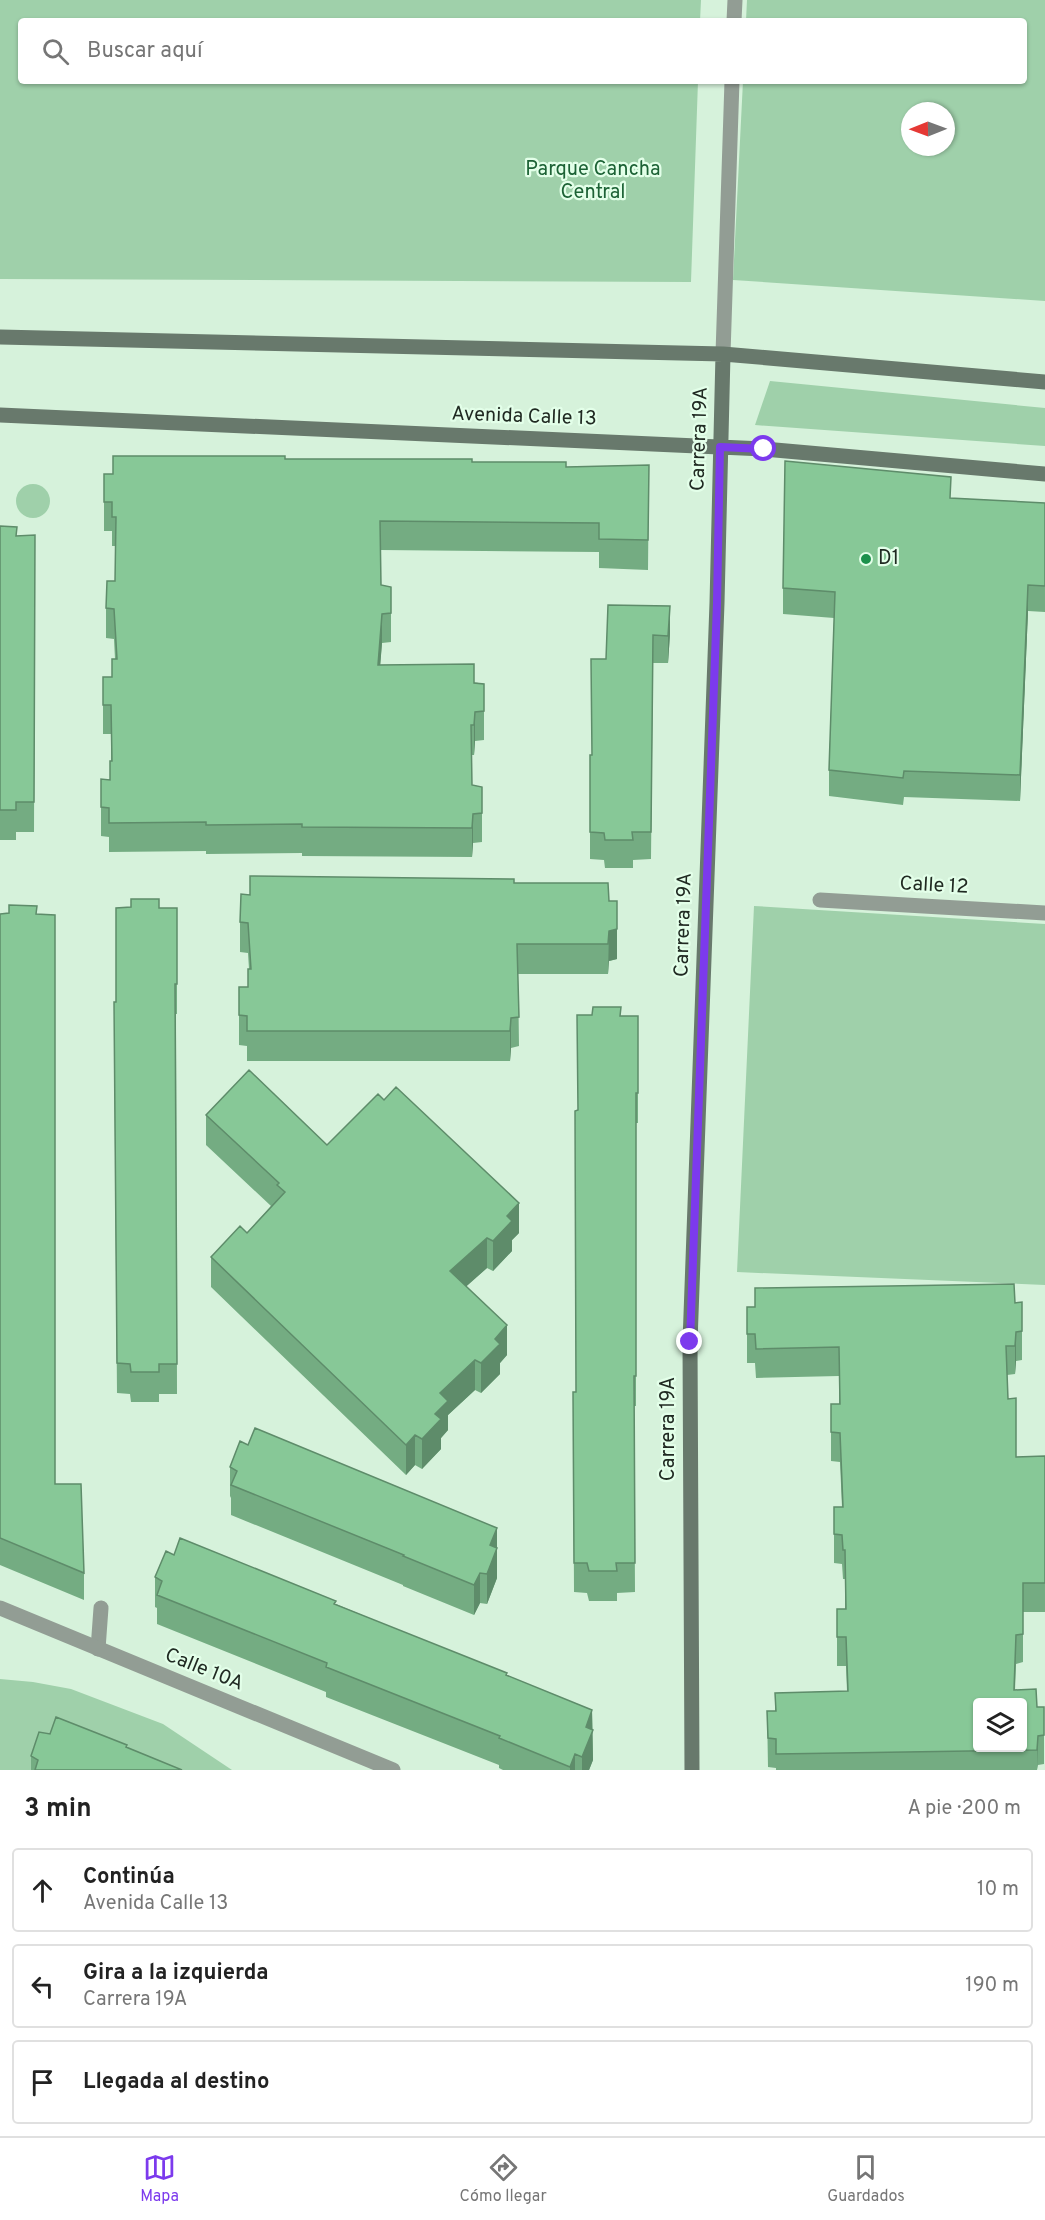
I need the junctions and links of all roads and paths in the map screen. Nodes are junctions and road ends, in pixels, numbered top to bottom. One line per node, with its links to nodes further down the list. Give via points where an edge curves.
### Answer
1 (735, 0): 2 (street)
2 (734, 18)
3 (732, 84): 5 (street, Carrera 19A)
4 (0, 338): 5 (street)
5 (723, 354): 6 (street); 8 (street, Carrera 19A)
6 (1045, 382)
7 (0, 415): 8 (street, Avenida Calle 13)
8 (720, 447): 9 (street, Avenida Calle 13); 16 (street, Carrera 19A, via 690,1342)
9 (1045, 474)
10 (820, 900): 11 (street, Calle 12)
11 (1045, 913)
12 (0, 1608): 14 (street, Calle 10A)
13 (101, 1608): 14 (street)
14 (98, 1648): 15 (street, Calle 10A)
15 (393, 1770)
16 (692, 1770)

